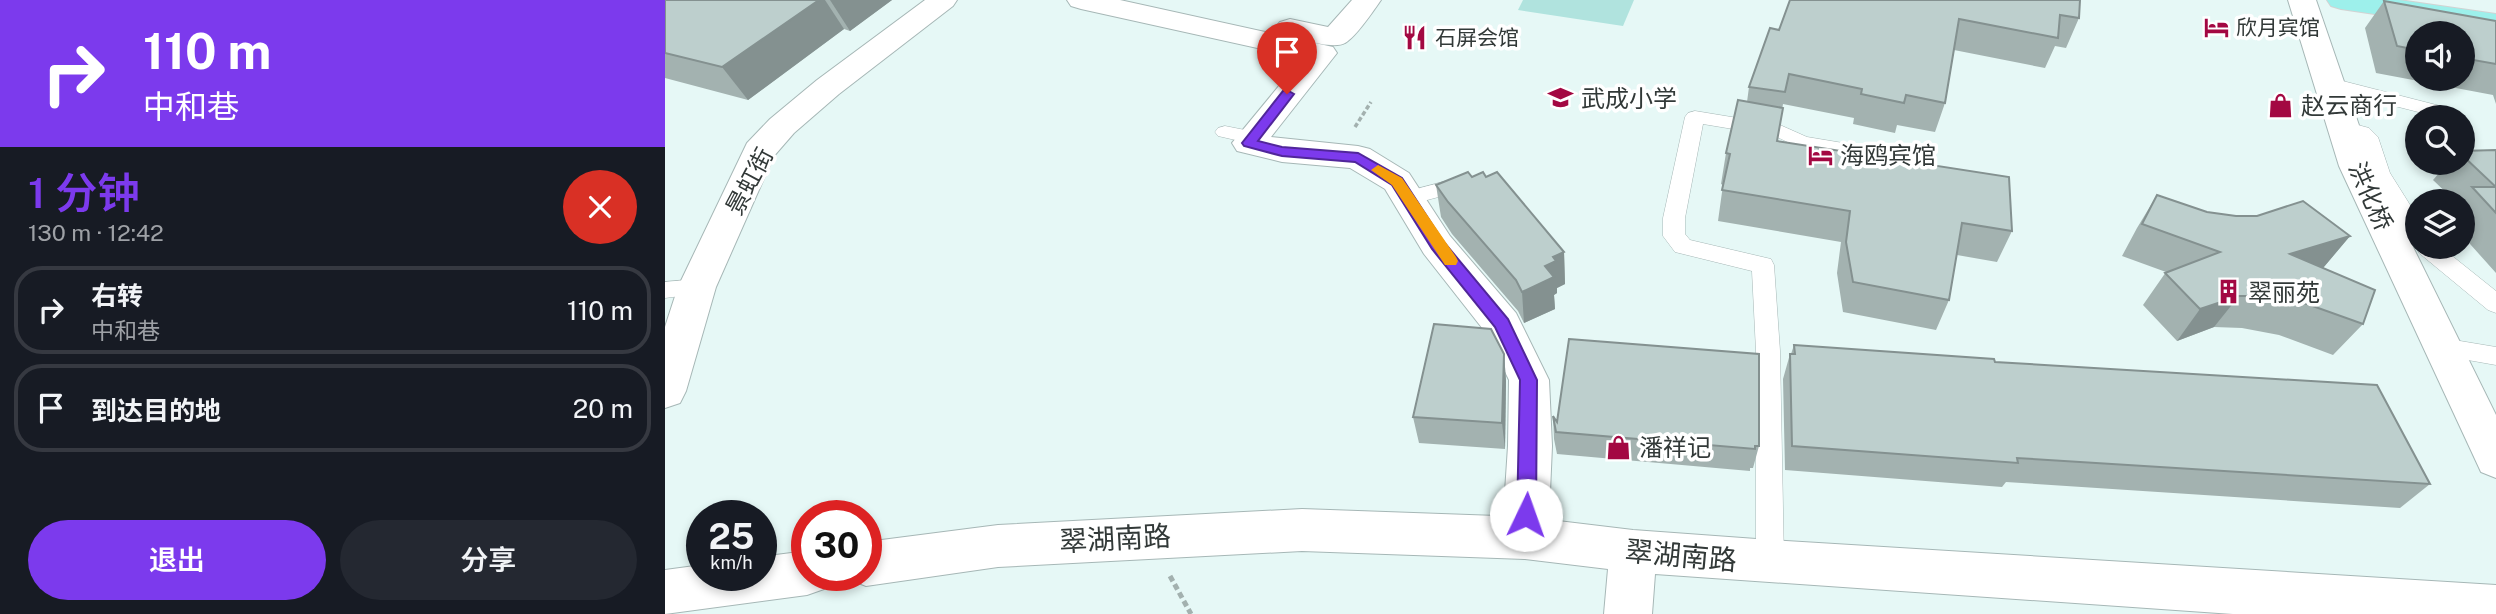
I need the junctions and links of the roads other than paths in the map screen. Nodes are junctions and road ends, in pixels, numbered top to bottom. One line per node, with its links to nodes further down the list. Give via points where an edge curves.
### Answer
1 (943, 0): 16 (street, 景虹街, via 828,87 759,151)
2 (1080, 0): 13 (street, via 1322,53 1239,135 1249,143 1282,151 1358,157 1397,181)
3 (1158, 0): 4 (street, via 1335,37)
4 (1367, 0)
5 (2302, 0): 8 (street, 洪化桥)
6 (2340, 0): 7 (main road)
7 (2496, 23)
8 (2327, 83): 9 (lane); 10 (street, 洪化桥)
9 (2414, 105)
10 (2343, 127): 14 (lane, via 2368,137 2380,173); 18 (street, 洪化桥, via 2356,166)
11 (1903, 160): 25 (lane, via 1802,143 1780,131 1695,117 1674,236 1683,246 1763,265)
12 (1484, 178): 13 (lane)
13 (1408, 198): 22 (street, via 1437,245 1502,324 1529,380)
14 (2405, 214)
15 (2442, 259): 17 (lane)
16 (681, 289): 20 (street, 景虹街)
17 (2496, 304)
18 (2442, 347): 19 (lane); 21 (street, 洪化桥)
19 (2496, 356)
20 (665, 391)
21 (2496, 459)
22 (1525, 538): 23 (street, 翠湖南路); 24 (street, 翠湖南路, via 1303,530 1186,534 998,546)
23 (1633, 551): 25 (street, 翠湖南路); 29 (street)
24 (882, 562)
25 (1770, 562): 28 (street, 翠湖南路)
26 (791, 575): 27 (street)
27 (665, 593)
28 (2496, 608)
29 (1628, 614)

